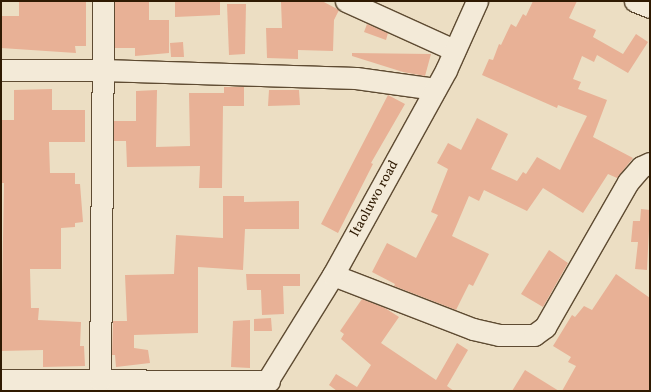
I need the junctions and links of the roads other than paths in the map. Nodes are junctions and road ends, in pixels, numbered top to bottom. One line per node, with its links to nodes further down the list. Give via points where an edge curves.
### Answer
1 (103, 1): 8 (street)
2 (346, 1): 6 (street)
3 (477, 1): 6 (street, Itaoluwo road)
4 (635, 1): 5 (street)
5 (650, 7)
6 (454, 50): 9 (street, Itaoluwo road)
7 (1, 70): 8 (street)
8 (102, 70): 9 (street, via 356,78); 13 (street)
9 (435, 89): 11 (street, Itaoluwo road)
10 (650, 163): 11 (street, via 641,167 628,182 545,327 534,335 499,335 473,329)
11 (333, 276): 14 (street, Itaoluwo road)
12 (1, 380): 13 (street)
13 (100, 380): 14 (street)
14 (265, 386)

